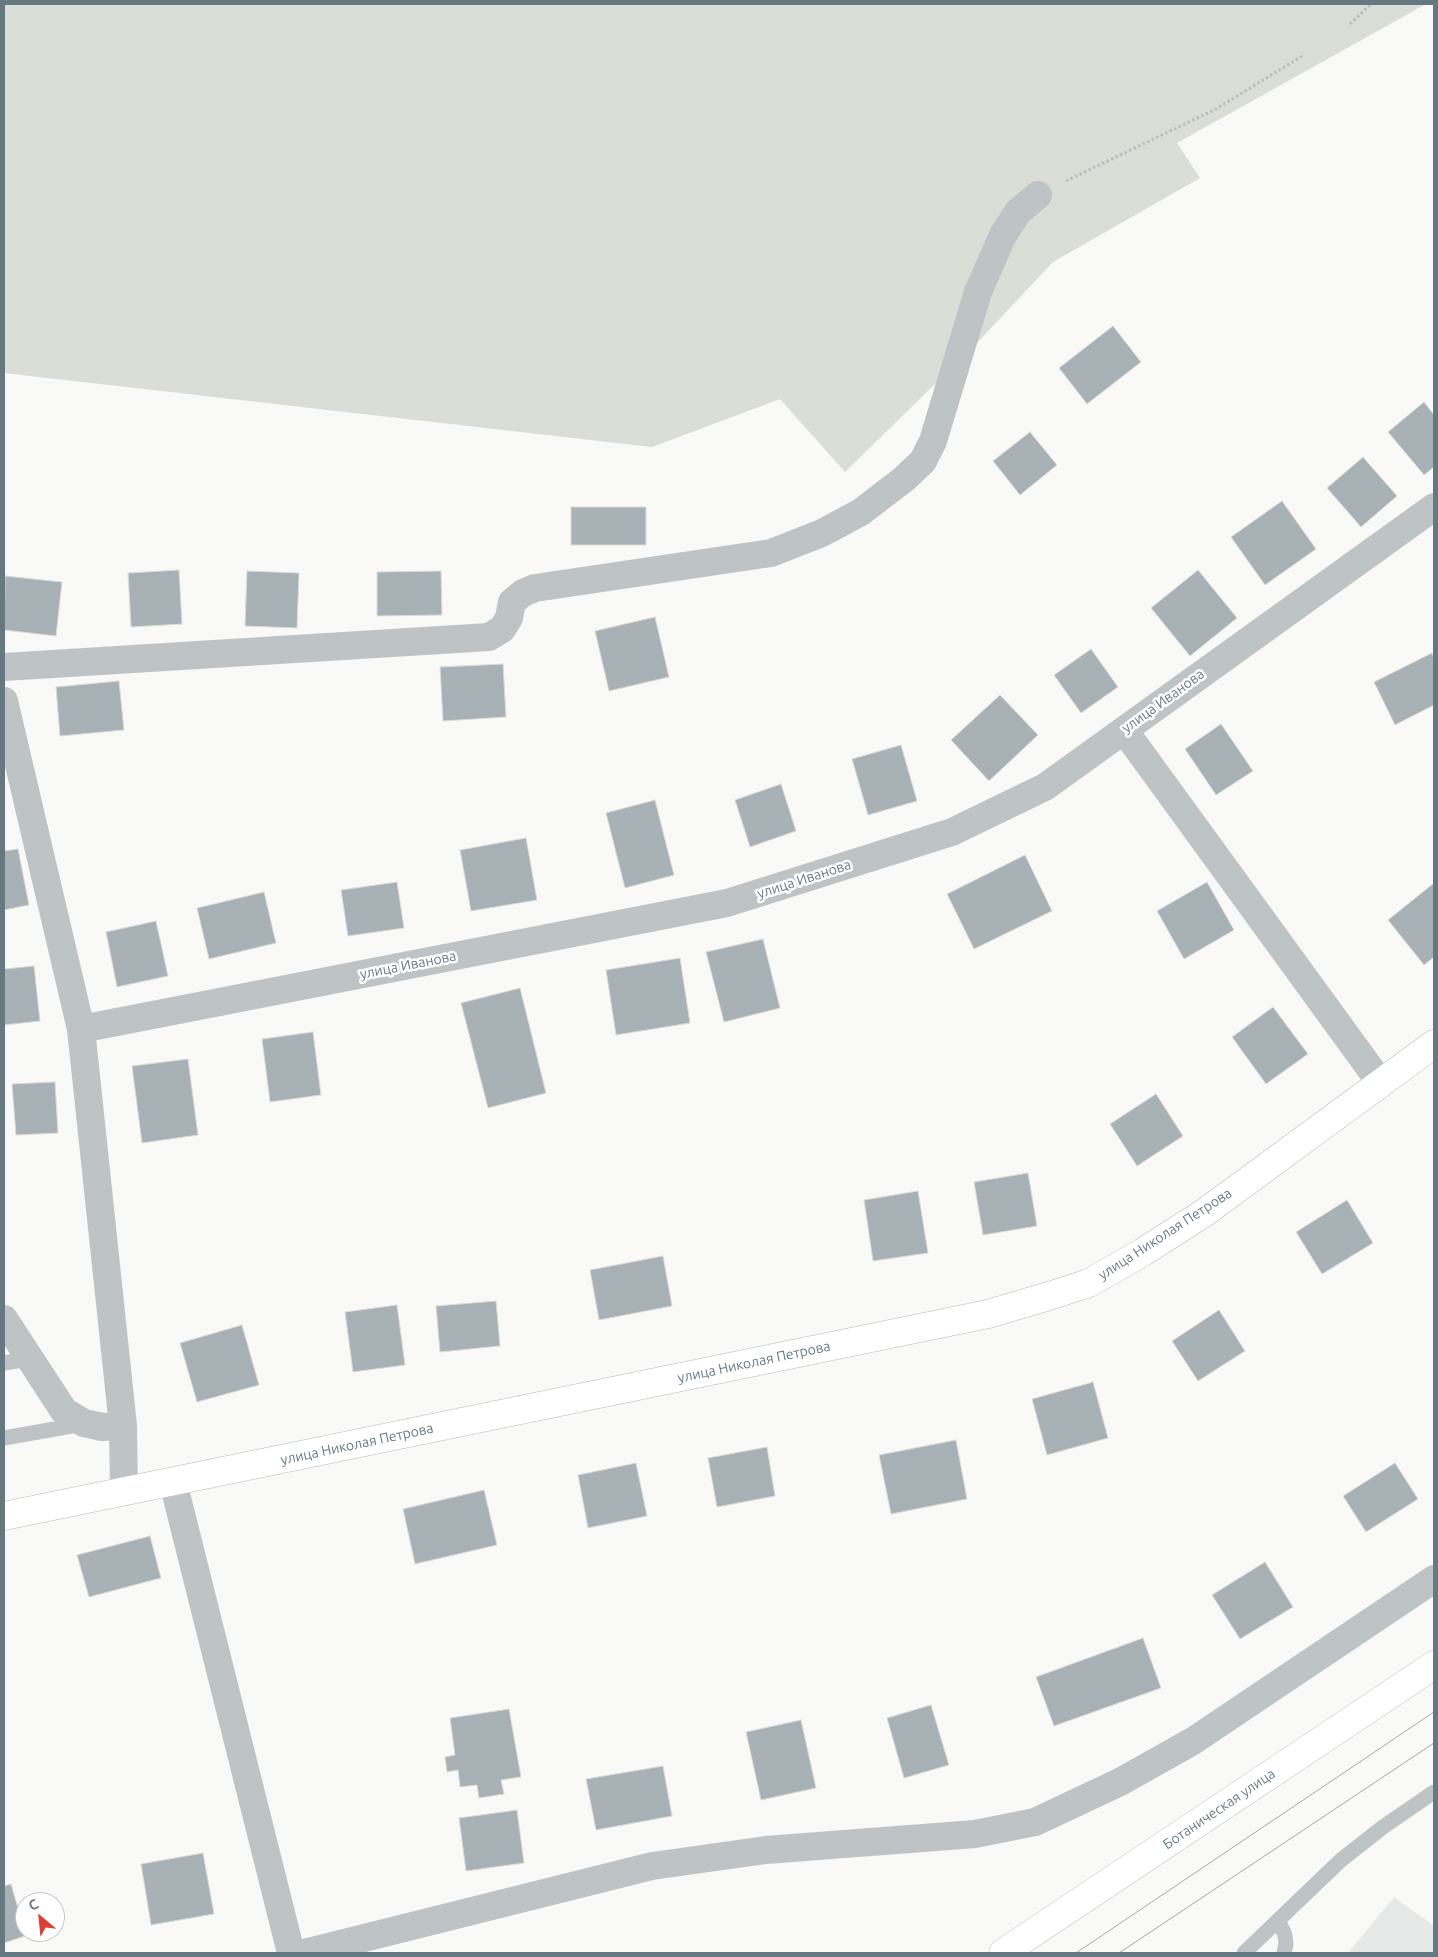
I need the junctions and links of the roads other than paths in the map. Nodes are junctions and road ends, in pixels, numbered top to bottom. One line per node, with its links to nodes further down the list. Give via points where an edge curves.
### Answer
1 (1038, 194): 3 (street, via 1018,212 1003,235 978,292 933,441 923,461 861,512 822,533 771,553 536,588 512,602 509,618 502,629 489,637)
2 (1434, 507): 5 (street, улица Иванова)
3 (4, 667)
4 (4, 701): 6 (street)
5 (1124, 730): 6 (street, улица Иванова, via 1045,787 952,832 727,903); 8 (street)
6 (81, 1029): 13 (street)
7 (1434, 1044): 8 (main road, улица Николая Петрова)
8 (1380, 1082): 15 (main road, улица Николая Петрова, via 1166,1237 1088,1283 1049,1296 988,1314)
9 (4, 1319): 10 (street)
10 (30, 1359): 11 (lane); 12 (street, via 64,1410)
11 (4, 1363)
12 (84, 1423): 13 (street, via 102,1428); 14 (lane)
13 (123, 1426): 16 (street)
14 (4, 1438)
15 (173, 1482): 16 (main road, улица Николая Петрова); 22 (street)
16 (124, 1492): 17 (main road, улица Николая Петрова)
17 (4, 1516)
18 (1434, 1579): 23 (street, via 1193,1741 1120,1782 1035,1822 975,1834 766,1850 652,1866)
19 (1434, 1665): 24 (main road, Ботаническая улица)
20 (1434, 1792): 21 (lane, via 1341,1860)
21 (1278, 1920): 25 (lane); 26 (lane, via 1285,1935)
22 (292, 1953)
23 (304, 1953)
24 (1003, 1953)
25 (1244, 1953)
26 (1284, 1953)

